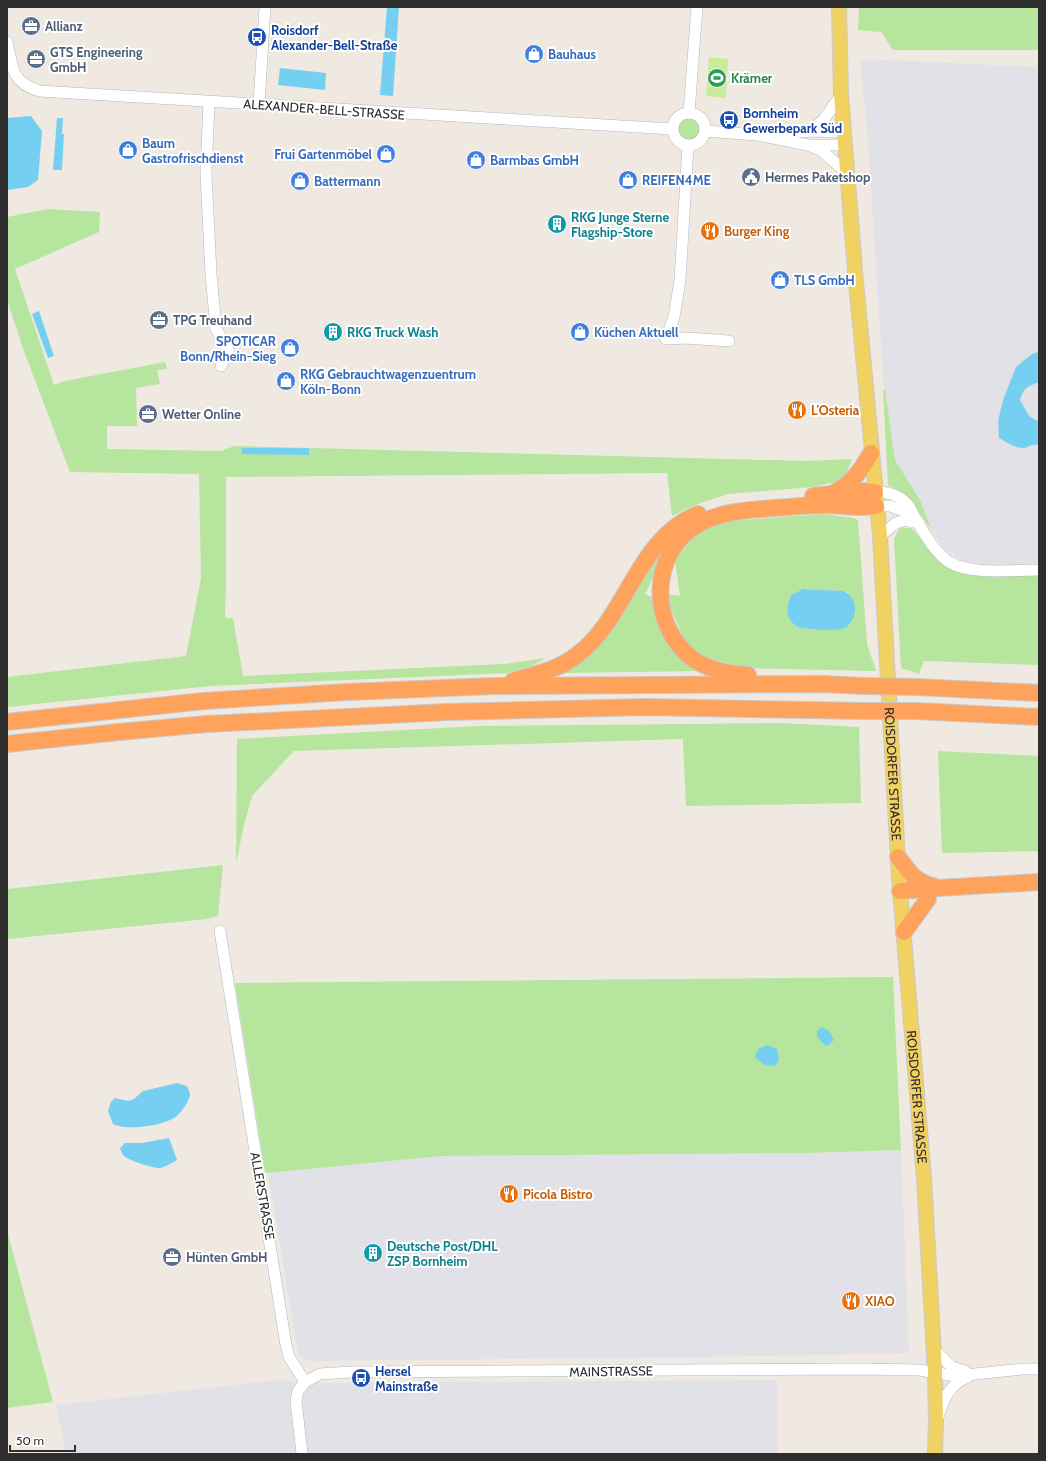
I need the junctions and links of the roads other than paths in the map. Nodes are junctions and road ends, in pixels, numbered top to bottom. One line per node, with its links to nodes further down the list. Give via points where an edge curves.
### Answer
1 (265, 7): 7 (street)
2 (697, 7): 8 (street)
3 (839, 7): 5 (main road, ROISDORFER STRASSE)
4 (7, 42): 6 (street, ALEXANDER-BELL-STRASSE, via 17,79 39,91)
5 (841, 95): 11 (street); 13 (main road, ROISDORFER STRASSE)
6 (209, 102): 7 (street, ALEXANDER-BELL-STRASSE); 18 (street, via 206,174 211,274 216,329 229,352)
7 (259, 104): 9 (street, ALEXANDER-BELL-STRASSE)
8 (689, 113): 9 (street, via 677,117); 10 (street, via 701,118)
9 (672, 129): 15 (street, via 676,141)
10 (705, 131): 12 (street); 15 (street, via 699,142)
11 (811, 132): 12 (street); 13 (street)
12 (757, 135): 14 (street)
13 (845, 138): 14 (street); 16 (main road, ROISDORFER STRASSE)
14 (808, 145): 16 (street, via 822,152)
15 (688, 146): 17 (street, via 680,280 674,317 666,339)
16 (847, 173): 19 (main road, ROISDORFER STRASSE)
17 (729, 341)
18 (221, 366)
19 (871, 453): 20 (highway, via 856,477); 21 (main road, ROISDORFER STRASSE)
20 (832, 494): 21 (highway, via 860,491); 26 (highway, via 726,503 694,515 661,539 600,635 577,656 554,669)
21 (876, 499): 22 (street, via 886,492 896,496 906,502); 23 (main road, ROISDORFER STRASSE); 25 (highway, via 861,507 823,505 748,510 710,518 696,525 675,546 668,557 661,578 660,599 668,630 693,658 731,674 785,677)
22 (916, 518): 23 (street, via 896,523); 24 (street, via 935,550 949,562 963,568)
23 (880, 536): 33 (main road, ROISDORFER STRASSE)
24 (1039, 570)
25 (823, 684): 26 (highway); 27 (highway, bridge)
26 (494, 686): 30 (highway, via 204,701)
27 (1039, 693)
28 (985, 715): 29 (highway); 31 (highway, via 1016,723); 32 (highway, bridge, via 915,711 644,707 447,712 207,724)
29 (1039, 717)
30 (7, 722)
31 (1039, 725)
32 (7, 744)
33 (898, 857): 36 (highway, via 912,876); 37 (main road, ROISDORFER STRASSE)
34 (1039, 882): 36 (highway)
35 (1039, 890): 36 (highway)
36 (933, 893): 37 (highway); 39 (highway)
37 (901, 896): 39 (main road, ROISDORFER STRASSE)
38 (220, 931): 44 (street, ALLERSTRASSE, via 286,1345 289,1357)
39 (904, 932): 40 (main road, ROISDORFER STRASSE, via 924,1178)
40 (933, 1349): 42 (main road, ROISDORFER STRASSE); 43 (street, via 952,1367)
41 (1039, 1369): 43 (street)
42 (935, 1372): 43 (street, MAINSTRASSE, via 956,1376); 44 (street, MAINSTRASSE, via 345,1372 320,1374); 45 (main road, ROISDORFER STRASSE)
43 (977, 1374): 45 (street, via 955,1383 946,1396)
44 (305, 1382): 46 (street, via 298,1391 296,1401)
45 (936, 1421): 47 (main road, ROISDORFER STRASSE)
46 (302, 1454)
47 (935, 1454)

